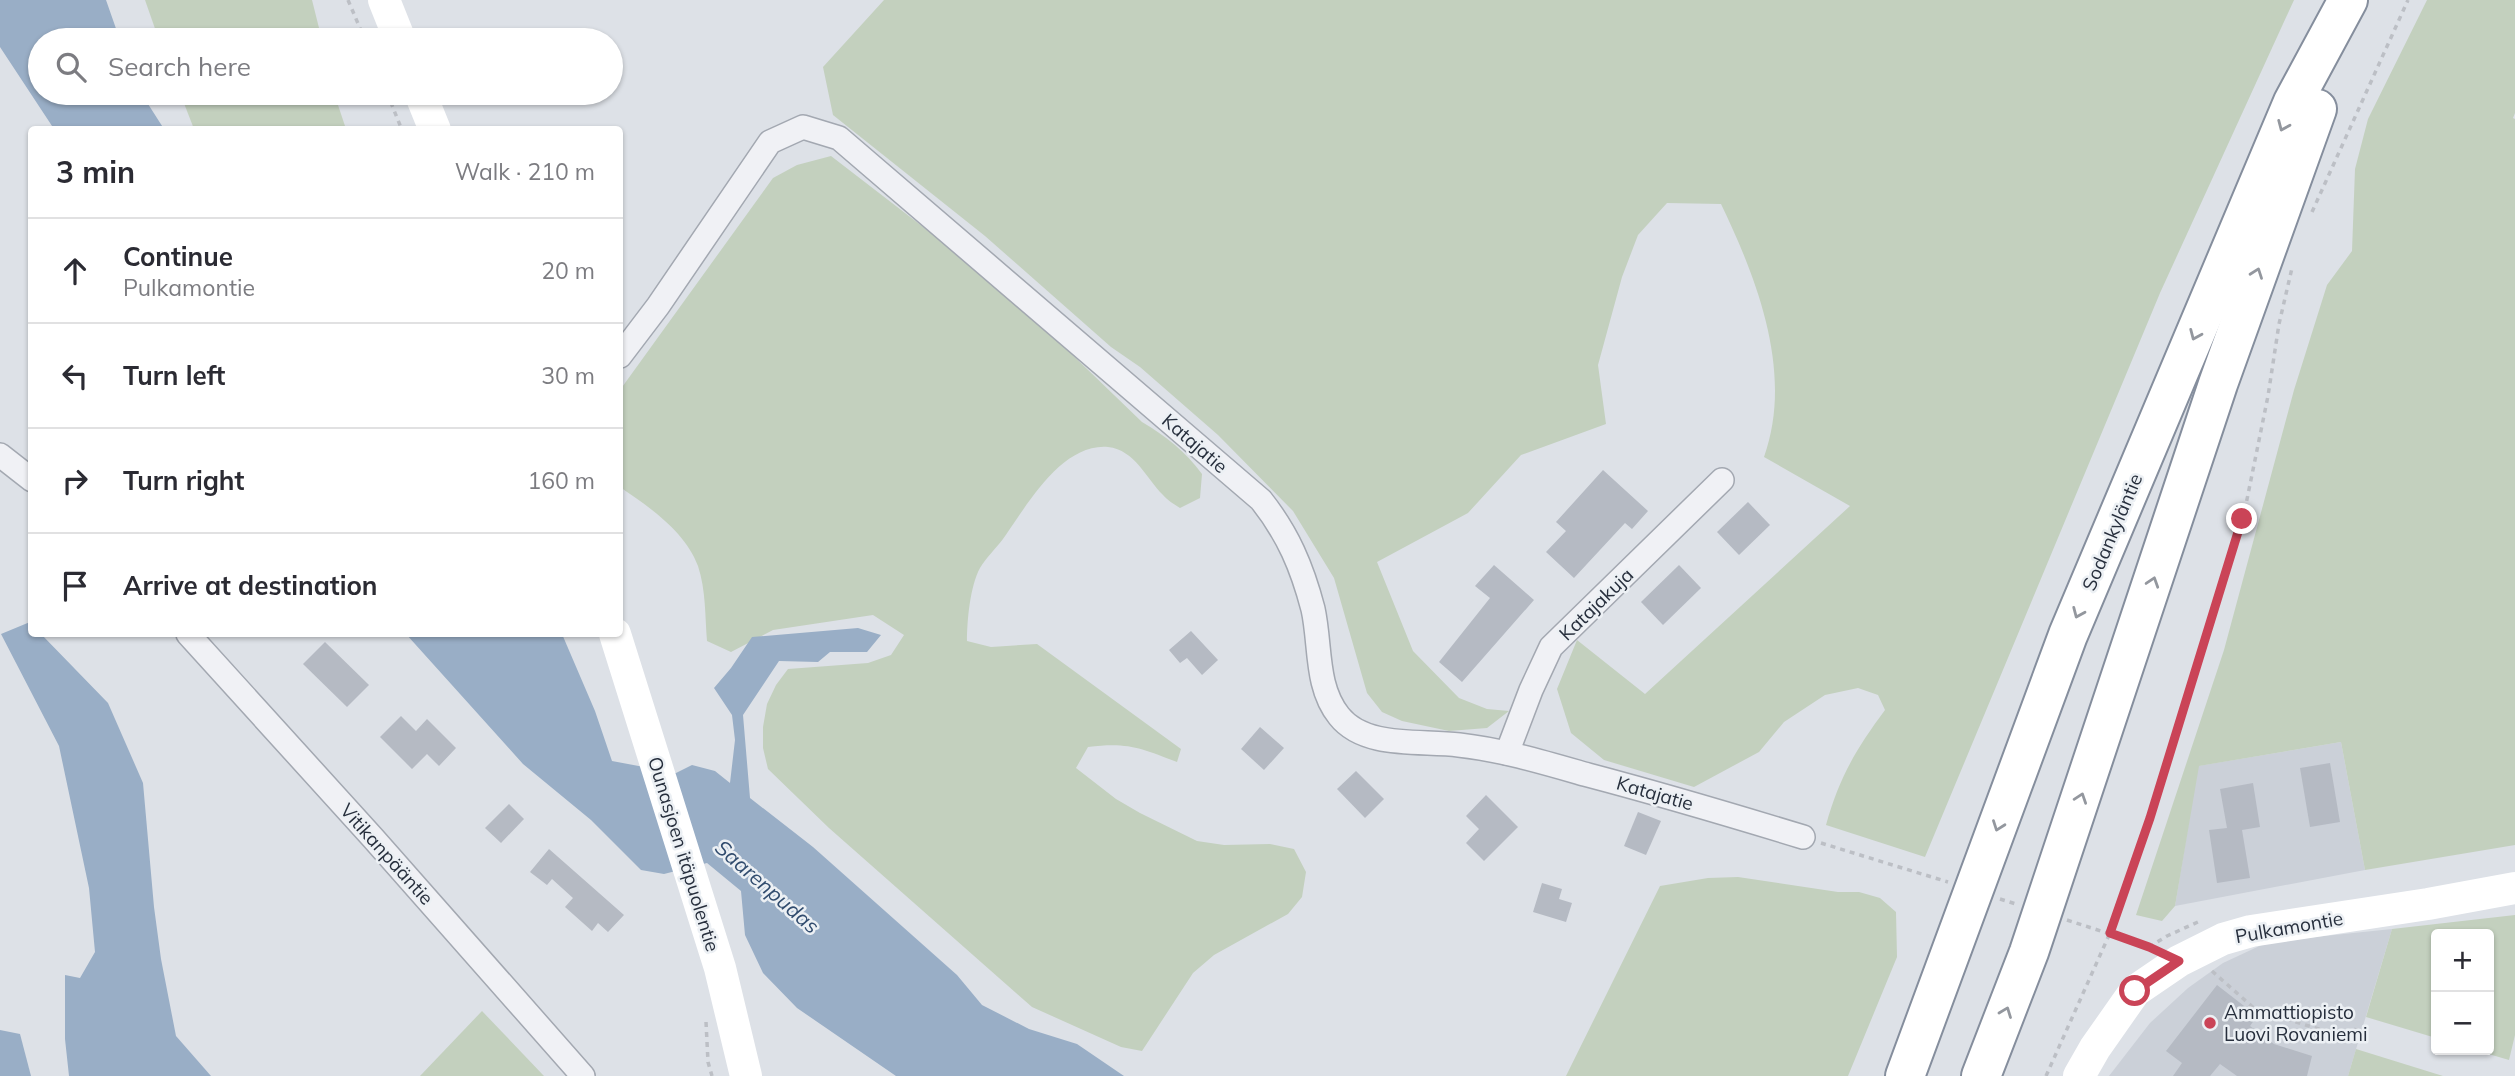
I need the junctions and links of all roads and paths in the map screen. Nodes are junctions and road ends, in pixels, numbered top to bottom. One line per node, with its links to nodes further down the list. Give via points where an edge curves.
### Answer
1 (348, 0): 6 (path)
2 (384, 0): 7 (main road)
3 (2348, 0): 32 (highway, Sodankyläntie, one-way to 32, via 2293,102 2068,635)
4 (2354, 0): 33 (highway, one-way to 4, via 2029,952 2218,384)
5 (2408, 0): 12 (path)
6 (360, 28)
7 (395, 28)
8 (392, 105): 10 (path)
9 (425, 105): 11 (main road)
10 (400, 126)
11 (433, 126)
12 (2309, 220)
13 (2293, 265): 27 (path, via 2242,519 2159,792)
14 (623, 352): 20 (street, Katajatie, via 770,142 803,127 839,138 1261,500 1282,527 1299,562 1313,611 1323,686 1339,716 1358,733)
15 (0, 455): 16 (street)
16 (28, 477)
17 (1722, 480): 20 (street, Katajakuja, via 1551,647)
18 (191, 637): 30 (street, Vitikanpääntie)
19 (616, 637): 31 (main road, Ounasjoen itäpuolentie, via 720,968)
20 (1507, 753): 21 (street, Katajatie)
21 (1803, 837): 22 (path)
22 (1954, 884)
23 (2515, 888): 28 (main road, Pulkamontie, via 2251,932 2223,939)
24 (1994, 897): 25 (path)
25 (2018, 904)
26 (2066, 919): 27 (path)
27 (2110, 933): 28 (path); 34 (path)
28 (2179, 961): 29 (path, via 2207,967 2256,1010 2352,1040); 35 (main road, Pulkamontie, via 2135,991)
29 (2356, 1028)
30 (583, 1076)
31 (746, 1076)
32 (1905, 1076)
33 (1981, 1076)
34 (2046, 1076)
35 (2079, 1076)

